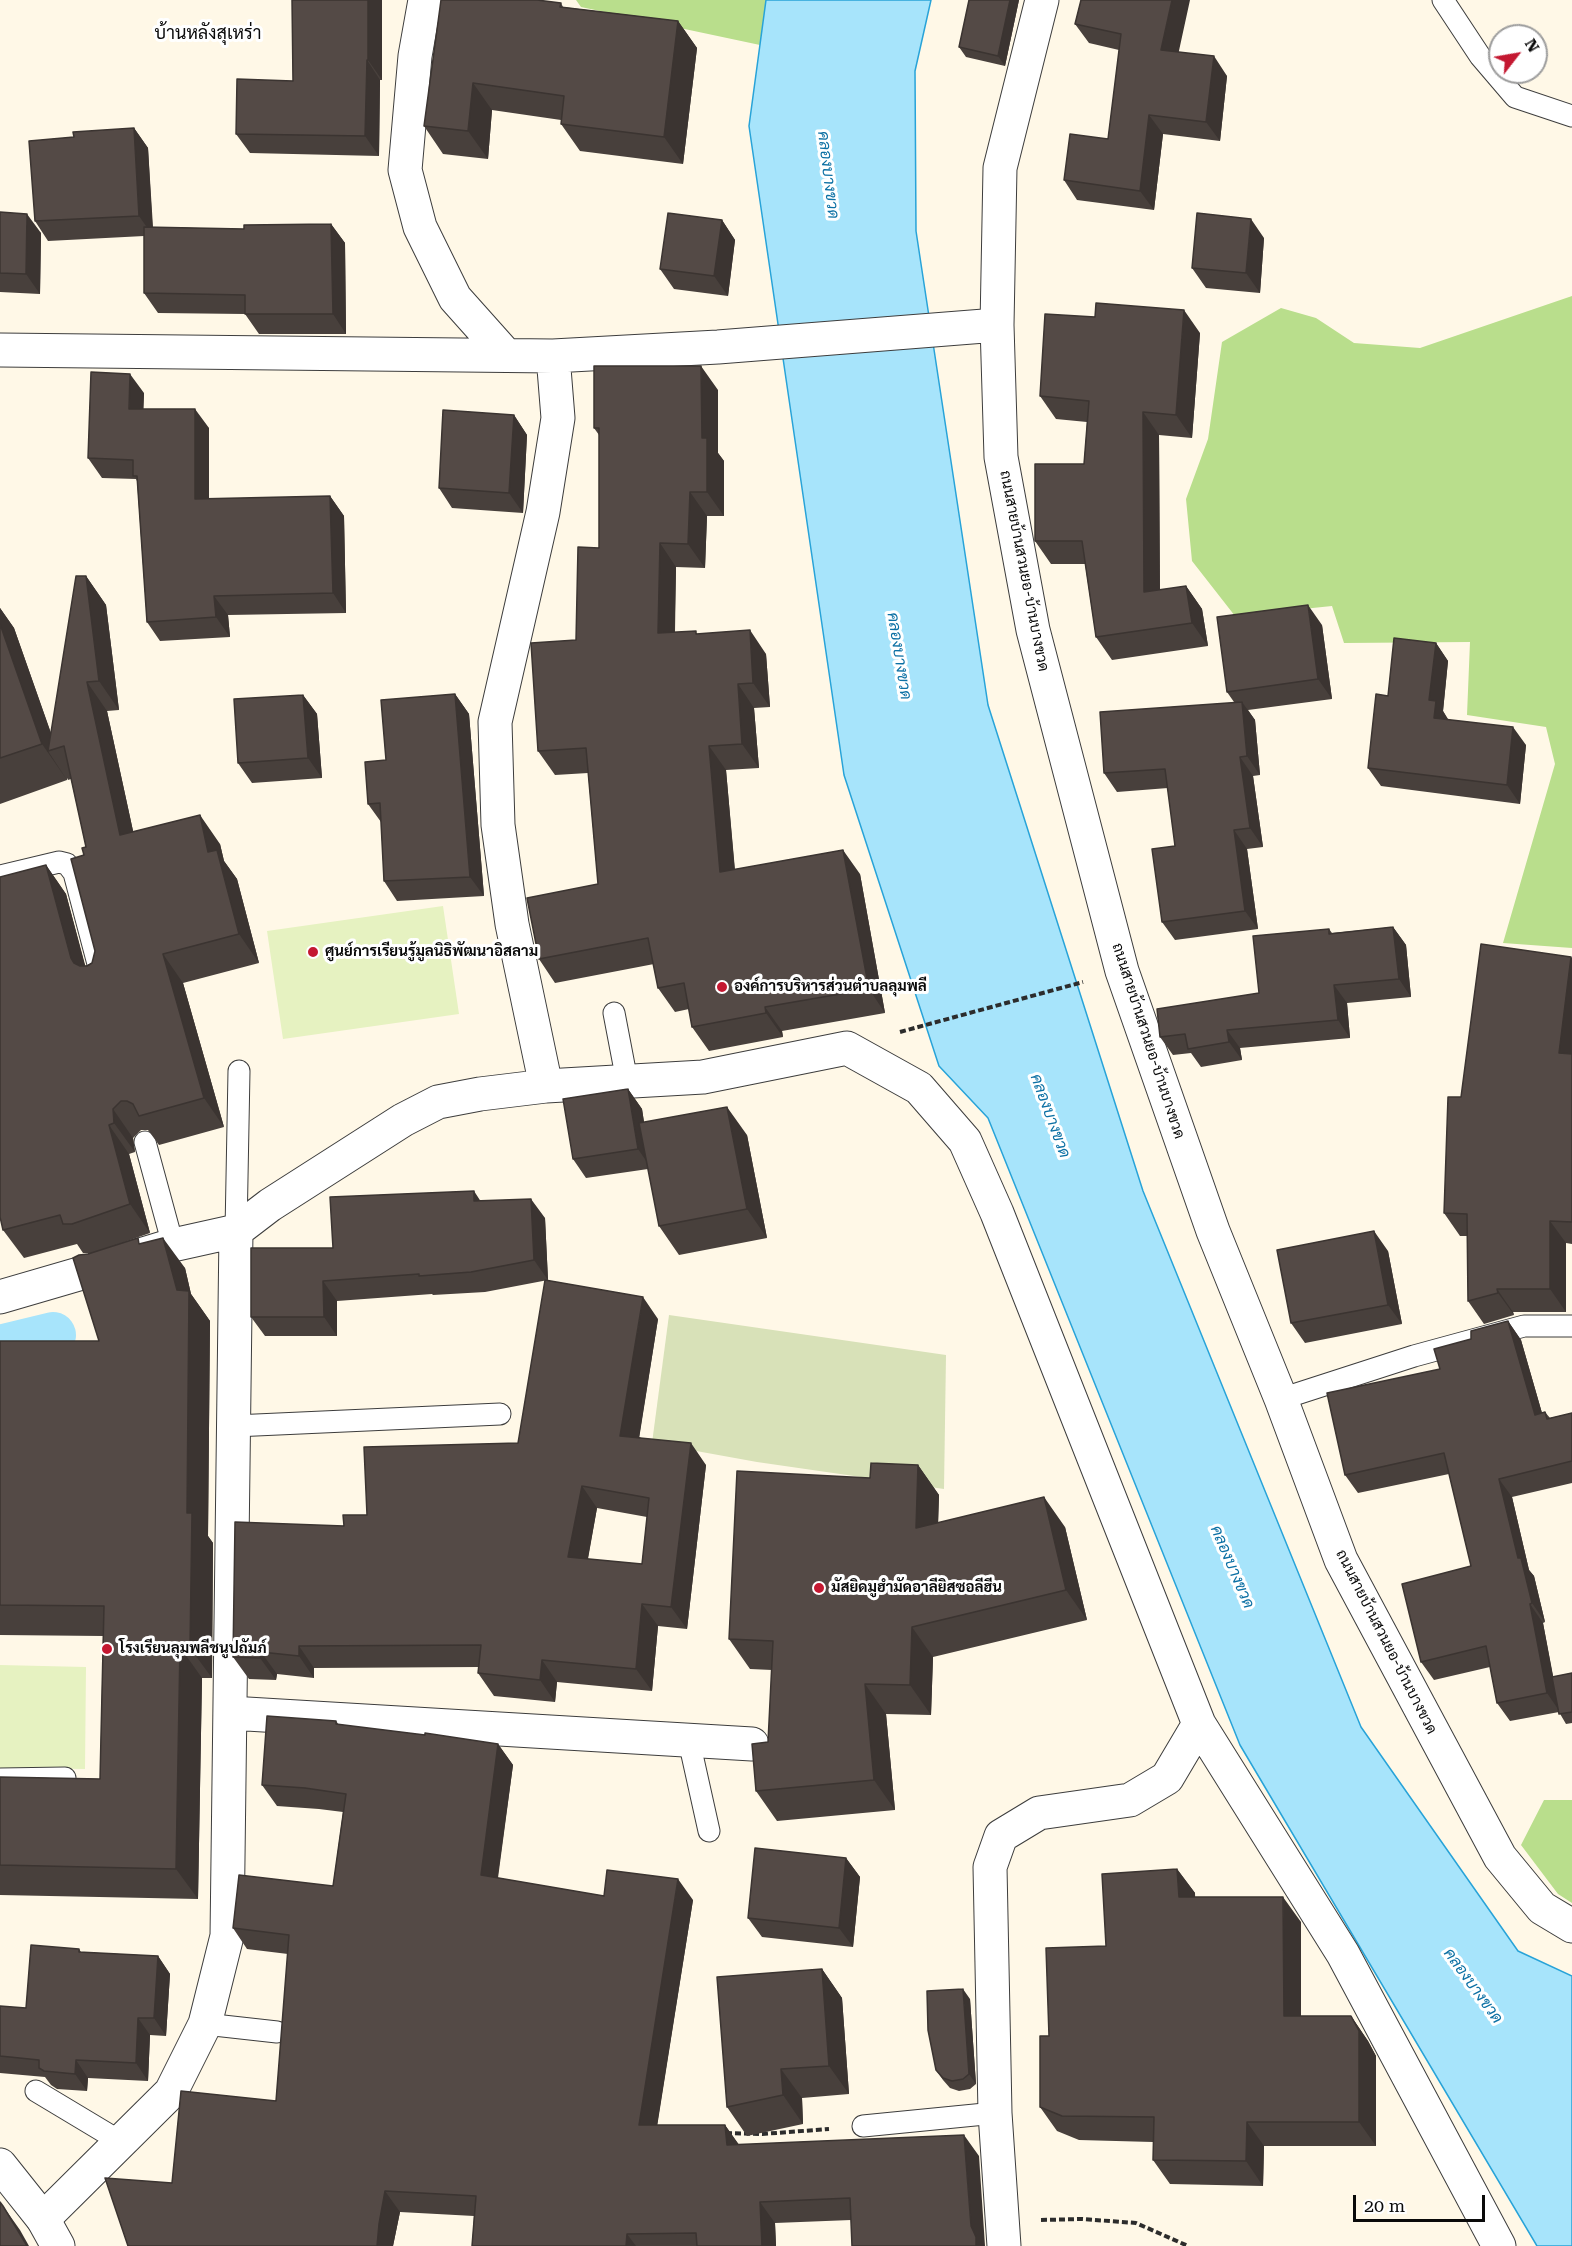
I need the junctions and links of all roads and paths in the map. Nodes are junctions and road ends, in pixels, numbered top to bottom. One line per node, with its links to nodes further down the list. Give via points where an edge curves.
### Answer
1 (425, 0): 7 (street, via 415,56 405,170 420,227 456,298)
2 (1042, 0): 5 (street, ถนนสายบ้านสวนยอ-บ้านบางขวด, via 1000,168)
3 (1443, 0): 4 (lane, via 1480,56 1515,97)
4 (1572, 116)
5 (982, 326): 8 (street); 22 (street, ถนนสายบ้านสวนยอ-บ้านบางขวด, via 1033,630 1119,960 1213,1231)
6 (0, 350): 7 (street)
7 (505, 354): 8 (street)
8 (553, 356): 16 (street, via 558,417 543,512 495,722 498,825 512,924)
9 (0, 876): 11 (lane, via 58,862 67,864 74,873)
10 (1092, 979): 13 (path)
11 (103, 983)
12 (614, 1013): 15 (lane)
13 (913, 1028)
14 (239, 1071): 18 (lane)
15 (627, 1081): 16 (street); 26 (street, via 703,1077 847,1048 919,1088 965,1142 997,1213)
16 (546, 1086): 18 (street, via 438,1102 403,1120)
17 (145, 1142): 19 (lane)
18 (236, 1231): 19 (street); 24 (street)
19 (173, 1245): 20 (street)
20 (0, 1298)
21 (1572, 1326): 22 (lane, via 1524,1326)
22 (1281, 1399): 32 (street, ถนนสายบ้านสวนยอ-บ้านบางขวด, via 1341,1560 1500,1857 1542,1908)
23 (500, 1414): 24 (lane)
24 (234, 1426): 25 (street)
25 (230, 1713): 27 (street); 33 (street, via 227,1936)
26 (1199, 1725): 36 (street, via 1167,1778 1130,1800 1039,1813 1001,1836 990,1867); 44 (street, via 1343,1954)
27 (689, 1741): 28 (street); 31 (lane)
28 (752, 1744)
29 (65, 1778): 30 (lane)
30 (0, 1779)
31 (709, 1831)
32 (1572, 1926)
33 (205, 2024): 34 (lane); 39 (street, via 171,2092)
34 (277, 2032)
35 (36, 2091): 39 (lane)
36 (995, 2113): 37 (lane); 42 (street)
37 (863, 2126): 38 (path, via 762,2134)
38 (714, 2133)
39 (121, 2142): 41 (street)
40 (0, 2165): 41 (street)
41 (50, 2233)
42 (1003, 2234): 43 (path, via 1082,2219 1136,2223)
43 (1188, 2246)
44 (1499, 2246)

